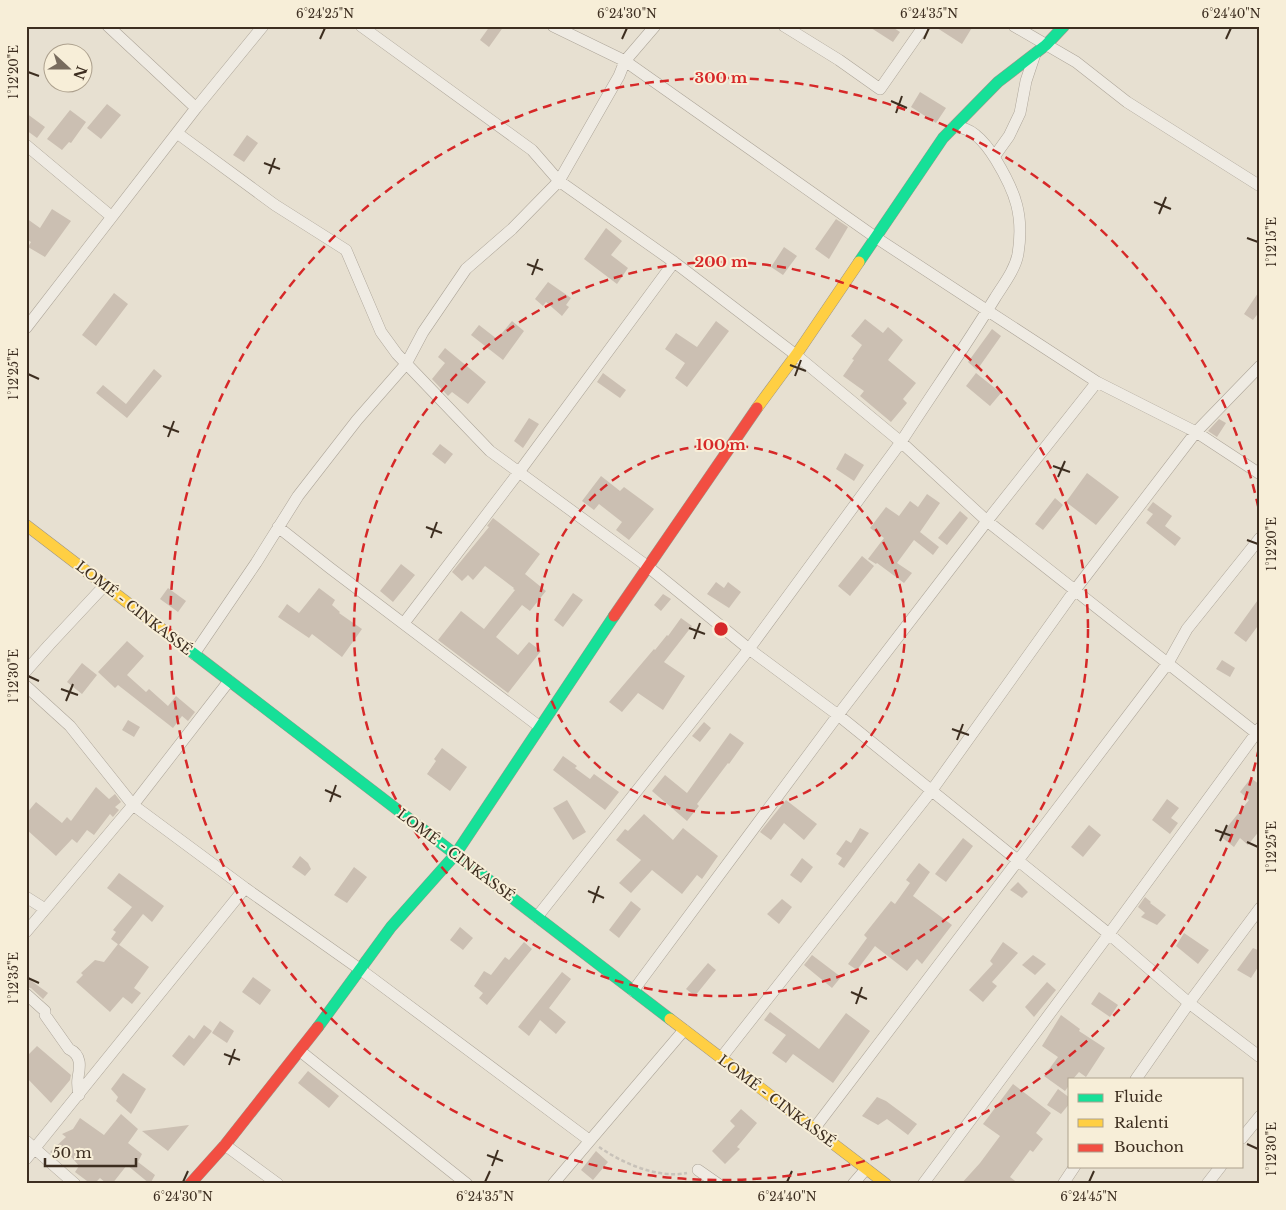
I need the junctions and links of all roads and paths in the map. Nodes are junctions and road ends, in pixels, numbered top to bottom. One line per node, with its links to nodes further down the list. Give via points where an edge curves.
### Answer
1 (108, 26): 13 (street)
2 (263, 26): 13 (street)
3 (361, 26): 18 (street, via 532,150)
4 (553, 26): 12 (street)
5 (655, 26): 12 (street)
6 (784, 26): 7 (street, via 880,89)
7 (924, 26)
8 (1014, 26): 10 (street)
9 (1064, 26): 10 (main road)
10 (1046, 45): 11 (main road); 19 (street, via 1076,62 1127,102)
11 (1035, 54): 14 (main road, via 998,82); 17 (street, via 1020,113)
12 (625, 61): 18 (street); 21 (street)
13 (196, 108): 15 (street)
14 (954, 127): 17 (street, via 962,127 974,134); 21 (main road, via 943,138)
15 (177, 133): 20 (street); 26 (street, via 275,206 346,250 382,332)
16 (26, 145): 20 (street)
17 (994, 157): 23 (street, via 1010,186 1020,221 1018,256)
18 (559, 181): 22 (street); 26 (street, via 512,229 466,269 423,332)
19 (1260, 186)
20 (112, 217): 24 (street)
21 (875, 237): 23 (street); 25 (main road)
22 (674, 262): 25 (street); 31 (street)
23 (988, 310): 28 (street); 30 (street)
24 (28, 323)
25 (796, 355): 30 (street); 37 (main road)
26 (406, 364): 31 (street, via 490,451); 35 (street, via 356,420)
27 (1260, 366): 29 (street)
28 (1097, 382): 29 (street); 33 (street)
29 (1196, 432): 32 (street); 39 (street)
30 (901, 442): 33 (street); 41 (street)
31 (519, 472): 37 (street); 40 (street)
32 (1260, 474)
33 (987, 521): 39 (street); 47 (street)
34 (26, 525): 38 (main road, LOMÉ - CINKASSÉ)
35 (278, 527): 40 (street); 42 (street)
36 (1260, 538): 43 (street, via 1186,629)
37 (647, 566): 41 (street); 48 (main road)
38 (104, 585): 42 (main road, LOMÉ - CINKASSÉ); 44 (street)
39 (1075, 590): 43 (street); 50 (street)
40 (404, 623): 48 (street)
41 (749, 649): 47 (street); 58 (street)
42 (194, 654): 45 (main road, LOMÉ - CINKASSÉ)
43 (1168, 663): 49 (street); 53 (street)
44 (26, 671)
45 (229, 681): 51 (street); 52 (main road, LOMÉ - CINKASSÉ)
46 (26, 686): 51 (street, via 70,726)
47 (838, 715): 50 (street); 62 (street)
48 (540, 727): 52 (main road)
49 (1259, 732): 60 (street)
50 (932, 790): 53 (street); 68 (street)
51 (133, 805): 54 (street); 57 (street)
52 (455, 855): 58 (main road, LOMÉ - CINKASSÉ); 61 (main road, via 391,927)
53 (1017, 860): 60 (street); 72 (street)
54 (245, 888): 61 (street); 70 (street)
55 (26, 897): 57 (street)
56 (1260, 908): 64 (street)
57 (45, 909): 59 (street)
58 (537, 917): 62 (main road, LOMÉ - CINKASSÉ)
59 (26, 932)
60 (1109, 934): 64 (street); 91 (street)
61 (361, 970): 66 (main road); 74 (street)
62 (633, 991): 65 (main road, LOMÉ - CINKASSÉ)
63 (26, 994): 70 (street, via 45,1011 44,1015 79,1059)
64 (1189, 1002): 67 (street); 69 (street)
65 (684, 1030): 68 (main road, LOMÉ - CINKASSÉ); 74 (street)
66 (300, 1051): 76 (main road); 86 (street)
67 (1260, 1057)
68 (721, 1058): 72 (main road, LOMÉ - CINKASSÉ)
69 (1137, 1078)
70 (79, 1095): 77 (street)
71 (1260, 1116): 73 (street)
72 (814, 1129): 81 (main road, LOMÉ - CINKASSÉ)
73 (1244, 1136)
74 (589, 1140): 82 (path, via 628,1163 658,1173 676,1175); 87 (street)
75 (26, 1141): 77 (street)
76 (225, 1145): 84 (main road); 85 (street)
77 (36, 1148): 78 (street); 83 (street)
78 (26, 1159)
79 (1074, 1168): 92 (street)
80 (1219, 1168): 93 (street)
81 (866, 1169): 89 (street); 90 (main road, LOMÉ - CINKASSÉ)
82 (698, 1170): 88 (street)
83 (75, 1184)
84 (190, 1184)
85 (278, 1184)
86 (468, 1184)
87 (553, 1184)
88 (718, 1184)
89 (853, 1184)
90 (886, 1184)
91 (923, 1184)
92 (1063, 1184)
93 (1207, 1184)

